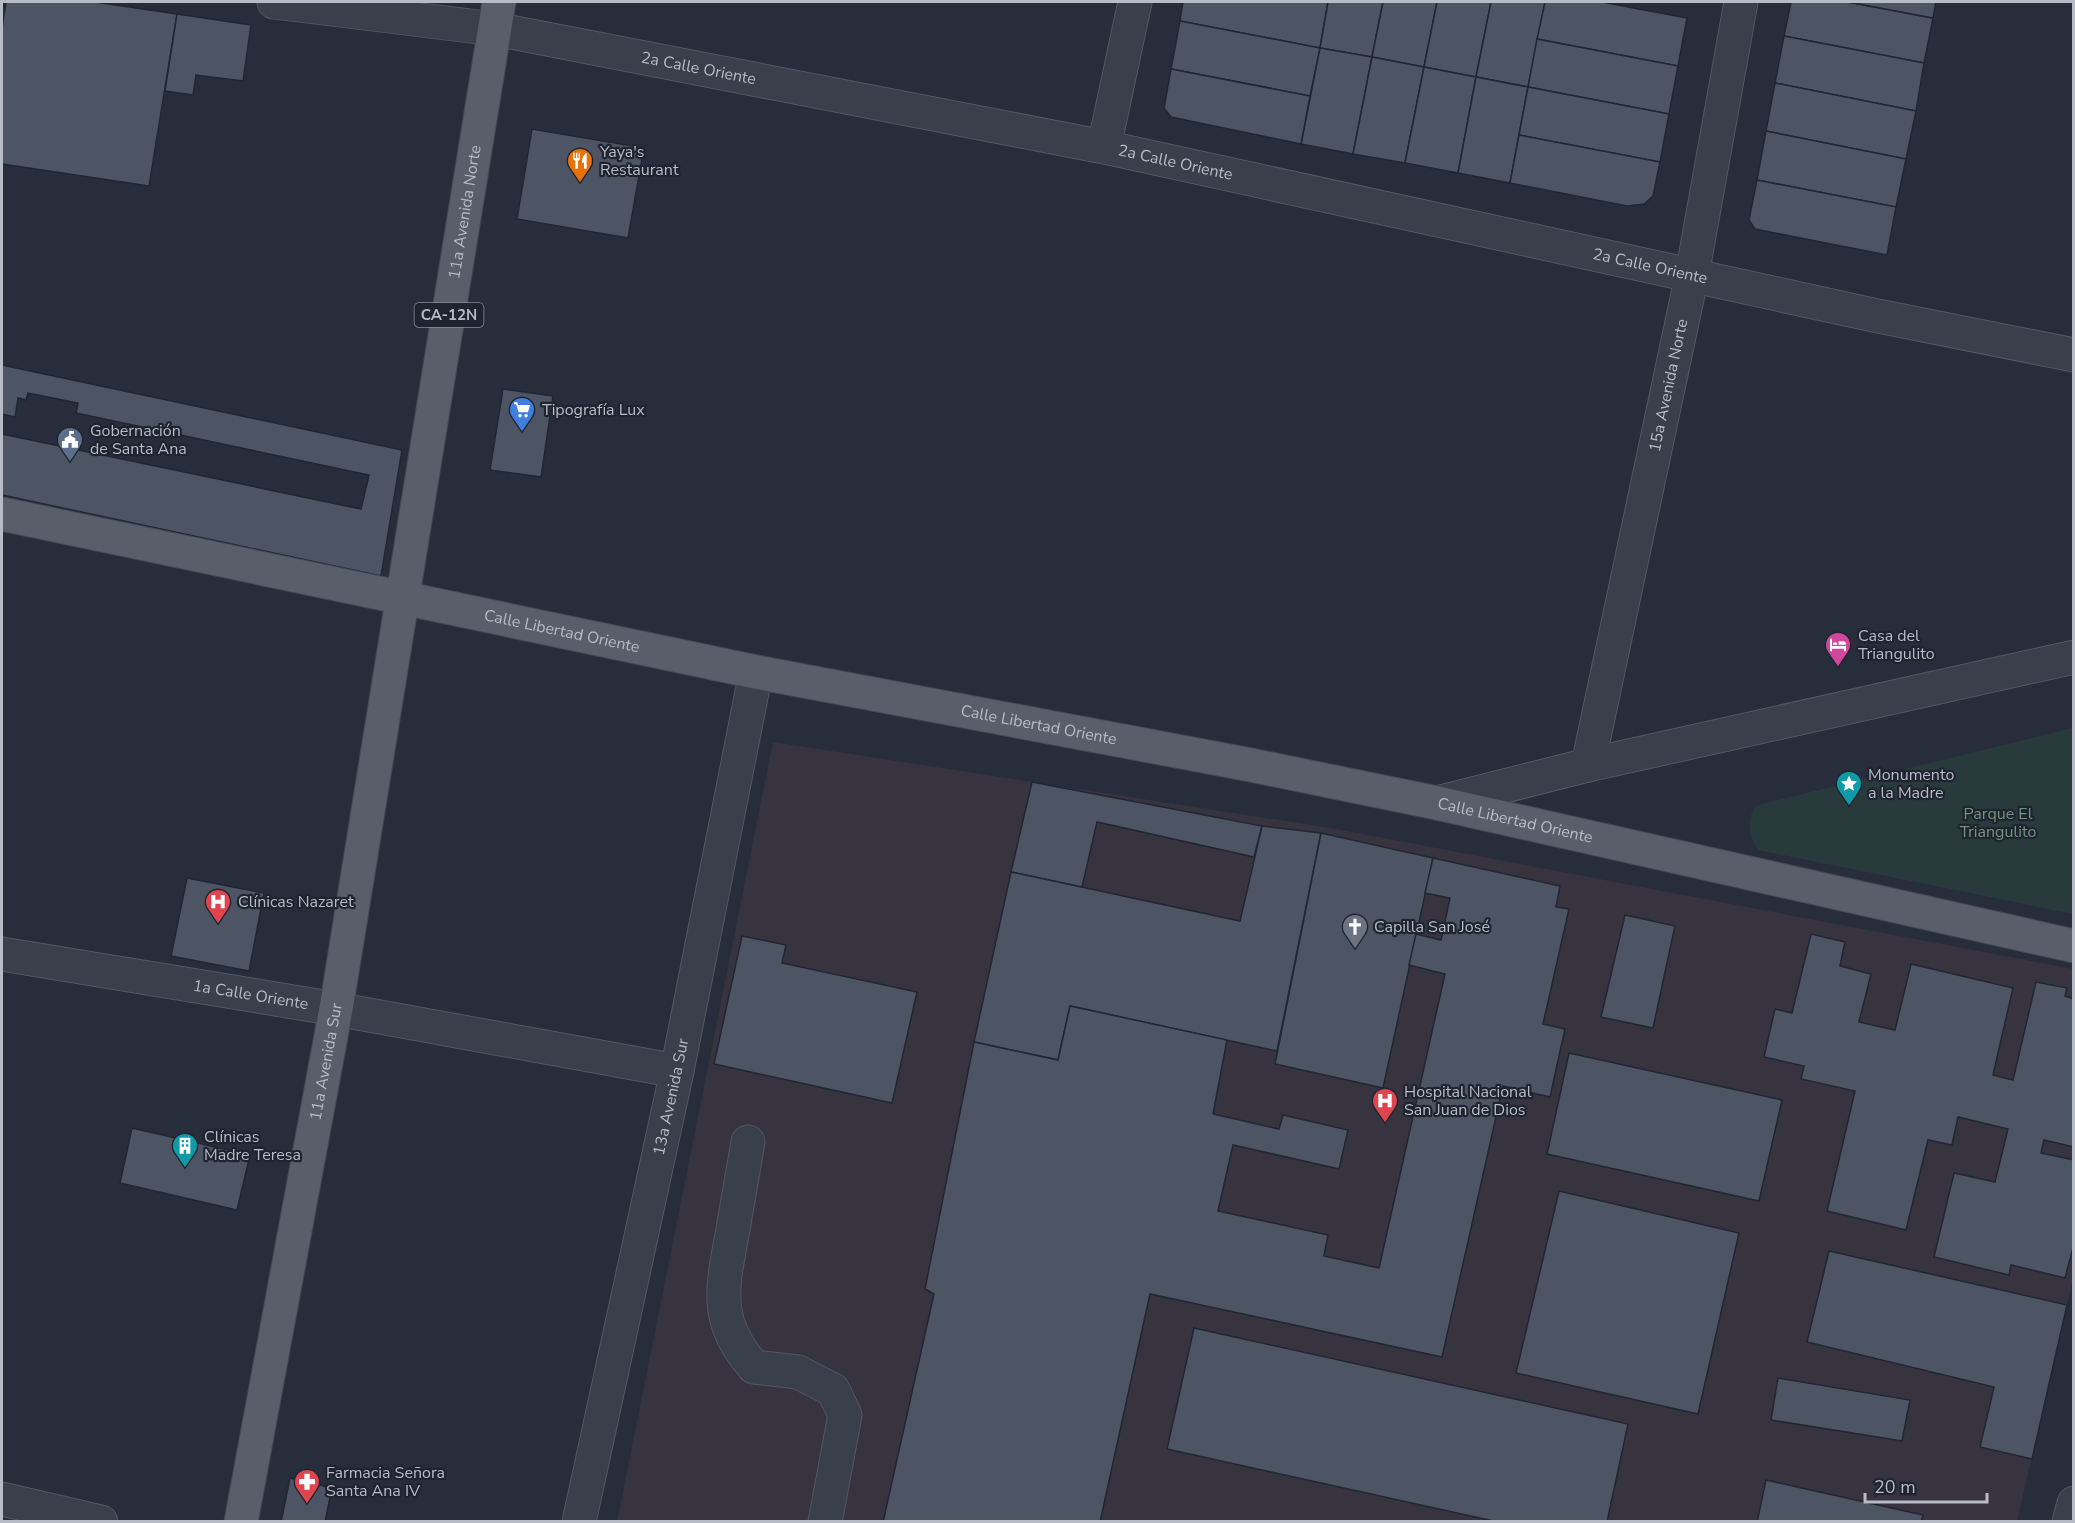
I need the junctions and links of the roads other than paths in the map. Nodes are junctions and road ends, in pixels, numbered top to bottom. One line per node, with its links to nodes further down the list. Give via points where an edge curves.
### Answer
1 (274, 2): 4 (street, 2a Calle Oriente)
2 (1135, 2): 5 (street)
3 (1735, 2): 6 (street, 15a Avenida Norte)
4 (497, 15): 5 (street, 2a Calle Oriente); 9 (main road, 11a Avenida Norte / CA-12N)
5 (1104, 147): 6 (street, 2a Calle Oriente)
6 (1692, 275): 7 (street, 2a Calle Oriente); 12 (street, 15a Avenida Norte)
7 (2073, 356)
8 (2, 514): 9 (main road, Calle Libertad Oriente)
9 (402, 600): 11 (main road, Calle Libertad Oriente); 16 (main road, 11a Avenida Sur)
10 (2073, 657): 12 (street)
11 (756, 672): 13 (main road, Calle Libertad Oriente); 17 (street, 13a Avenida Sur)
12 (1588, 765): 13 (street)
13 (1437, 803): 14 (main road, Calle Libertad Oriente)
14 (2073, 946)
15 (2, 954): 16 (street, 1a Calle Oriente)
16 (336, 1009): 17 (street, 1a Calle Oriente); 22 (main road, 11a Avenida Sur)
17 (677, 1071): 23 (street, 13a Avenida Sur)
18 (748, 1142): 24 (street, via 722,1290 728,1326 738,1349 754,1367 798,1372 833,1390 844,1416)
19 (2, 1500): 21 (street)
20 (2073, 1503): 25 (street)
21 (101, 1521)
22 (241, 1521)
23 (579, 1521)
24 (825, 1521)
25 (2069, 1521)

